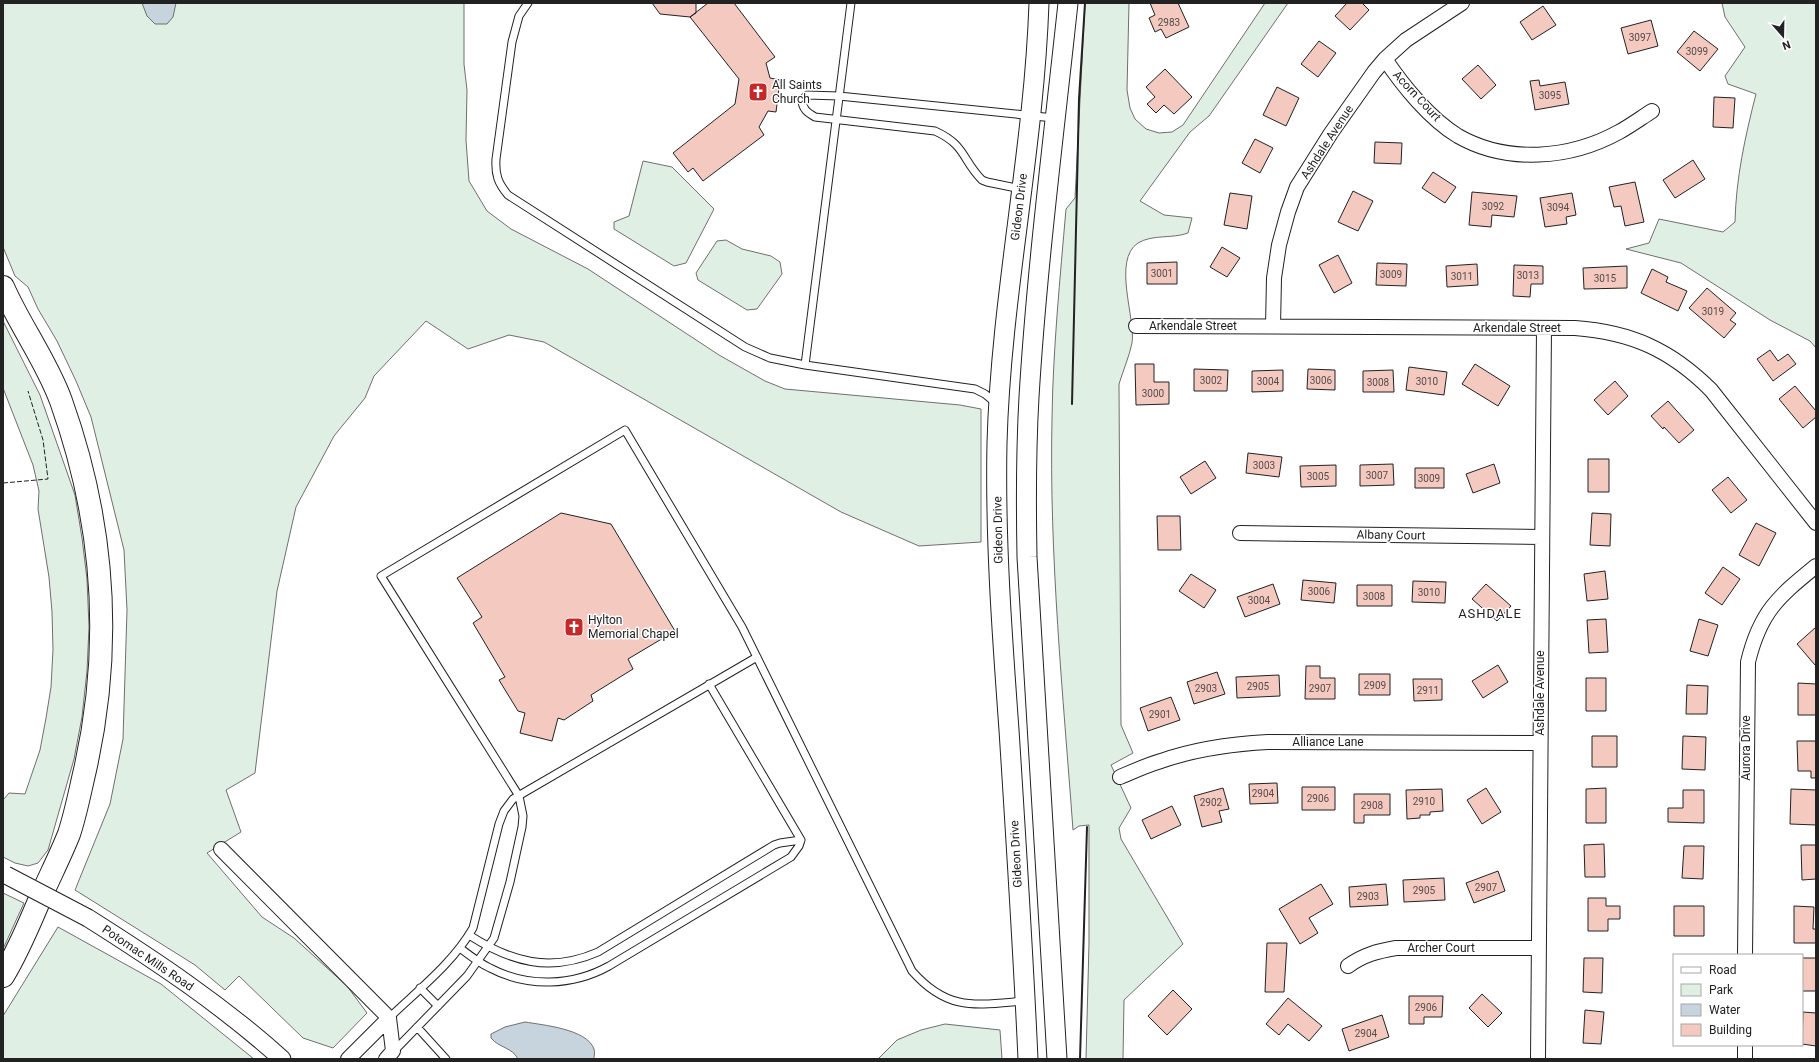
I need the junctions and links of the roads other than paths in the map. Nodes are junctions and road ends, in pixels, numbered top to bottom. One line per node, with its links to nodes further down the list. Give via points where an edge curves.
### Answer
1 (528, 3): 17 (lane, via 519,16 512,42 495,172 502,189 515,201 745,347 770,358)
2 (851, 3): 7 (lane)
3 (1039, 3): 9 (main road, Gideon Drive)
4 (1068, 3): 10 (main road)
5 (1462, 3): 6 (street, Ashdale Avenue, via 1412,36)
6 (1385, 59): 8 (street, Acorn Court, via 1411,93 1457,135 1491,149 1514,154 1560,153 1582,147 1618,132); 15 (street, Ashdale Avenue, via 1331,133 1297,187 1279,244 1274,278)
7 (839, 96): 9 (lane); 11 (lane); 11 (lane, via 813,94 802,100 803,106 815,117)
8 (1652, 111)
9 (1031, 115): 10 (lane); 12 (main road, Gideon Drive)
10 (1056, 118): 40 (main road, via 1036,304 1026,481 1027,557)
11 (836, 120): 12 (lane, via 935,131 958,146 982,180); 17 (lane)
12 (1021, 189): 18 (main road, Gideon Drive, via 1004,342)
13 (3, 287): 38 (highway, via 44,362 74,441 88,496 98,552 101,644 98,695 90,749 69,834 18,951)
14 (1136, 326): 15 (street, Arkendale Street)
15 (1273, 326): 16 (street, Arkendale Street)
16 (1544, 328): 19 (street, Arkendale Street, via 1596,330 1621,334 1645,343 1680,362 1711,390); 21 (street, Ashdale Avenue)
17 (805, 365): 18 (lane, via 978,389)
18 (1000, 407): 41 (main road, Gideon Drive, via 997,489 1000,590)
19 (1816, 523)
20 (1240, 533): 21 (street, Albany Court)
21 (1542, 536): 25 (street, Ashdale Avenue)
22 (1816, 566): 35 (street, Aurora Drive, via 1782,594 1771,607 1753,641 1748,662)
23 (757, 657): 24 (lane); 27 (lane, via 742,627 625,430 381,576); 41 (lane, via 912,970 922,983 948,999 964,1004)
24 (709, 684): 27 (lane); 28 (lane)
25 (1540, 743): 26 (street, Alliance Lane, via 1231,744 1161,760); 34 (street, Ashdale Avenue)
26 (1120, 777)
27 (519, 796): 31 (lane, via 513,799 504,811 499,824 477,917); 33 (lane, via 523,816 520,840 498,926)
28 (801, 840): 33 (lane, via 774,845 598,952 578,960 552,964 537,963); 36 (lane, via 791,857 589,976 560,982 532,981 515,978)
29 (221, 849): 43 (street)
30 (4, 874): 47 (street, Potomac Mills Road, bridge, via 88,918 159,963 212,1001)
31 (469, 935): 32 (lane); 33 (lane)
32 (460, 948): 36 (lane); 39 (lane)
33 (488, 948): 36 (lane)
34 (1538, 948): 37 (street, Archer Court, via 1396,948 1361,957); 52 (street, Ashdale Avenue)
35 (1745, 954)
36 (479, 962): 42 (lane)
37 (1348, 966)
38 (3, 976)
39 (420, 988): 42 (lane); 43 (lane)
40 (1054, 999): 41 (main road); 51 (main road)
41 (1025, 1001): 50 (main road, Gideon Drive)
42 (438, 1006): 44 (lane)
43 (389, 1018): 46 (street); 48 (street)
44 (417, 1027): 46 (lane); 49 (lane)
45 (1745, 1046): 53 (street)
46 (389, 1055)
47 (282, 1059)
48 (348, 1059)
49 (446, 1059)
50 (1028, 1059)
51 (1057, 1059)
52 (1538, 1059)
53 (1745, 1059)

